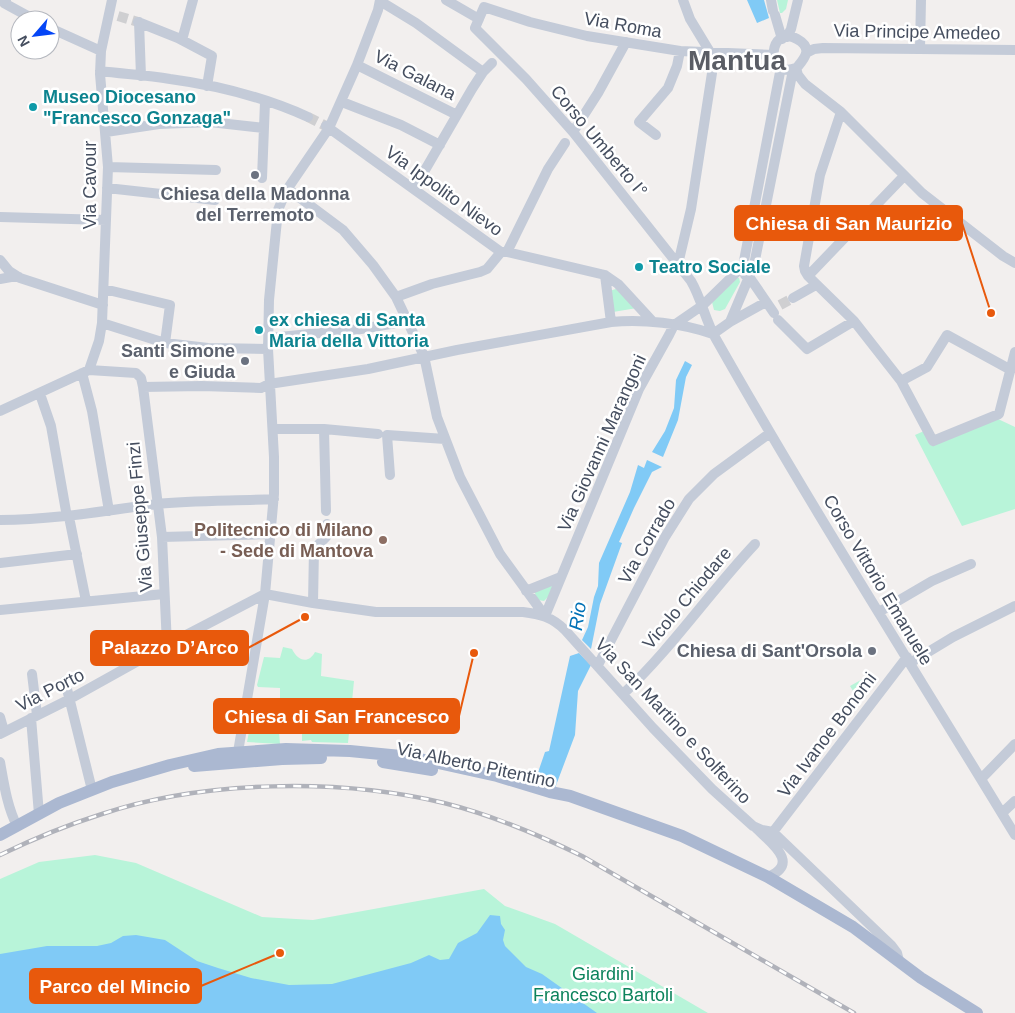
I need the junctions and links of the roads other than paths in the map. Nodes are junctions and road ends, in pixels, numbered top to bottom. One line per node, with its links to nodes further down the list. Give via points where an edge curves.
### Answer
1 (6, 0): 11 (street, via 4,3)
2 (112, 0): 19 (street, Via Cavour, via 114,14)
3 (193, 0): 15 (street)
4 (446, 0): 12 (street, Corso Umberto I°)
5 (683, 0): 21 (street, via 690,19)
6 (771, 0): 14 (street)
7 (798, 0): 14 (street, via 791,29)
8 (921, 0): 17 (street)
9 (379, 3): 25 (street); 29 (street, via 416,23)
10 (486, 5): 12 (street); 16 (street, Via Roma, via 530,22)
11 (17, 10)
12 (477, 23): 40 (street, Corso Umberto I°)
13 (60, 33): 19 (street)
14 (784, 38): 22 (street, via 799,40); 23 (street, via 775,45)
15 (180, 39): 30 (street, via 138,22); 31 (street, via 212,56)
16 (626, 42): 20 (street, Via Roma); 40 (street)
17 (920, 49): 18 (street, Via Principe Amedeo); 22 (street, Via Principe Amedeo, via 819,48)
18 (1015, 50)
19 (101, 51): 28 (street, Via Cavour)
20 (680, 51): 21 (street, Via Roma); 41 (street, via 668,88 639,122)
21 (710, 52): 23 (street, Via Roma); 57 (street, via 712,70)
22 (806, 53): 27 (street, via 804,61)
23 (773, 55): 26 (street)
24 (492, 63): 29 (street)
25 (357, 65): 33 (street); 35 (street, Via Galana)
26 (780, 67): 27 (street); 58 (street)
27 (796, 68): 34 (street, via 810,90); 58 (street)
28 (100, 71): 30 (street); 39 (street, Via Cavour)
29 (483, 72): 35 (street)
30 (141, 76): 31 (street)
31 (207, 86): 32 (street)
32 (265, 102): 36 (street); 38 (street)
33 (342, 102): 37 (street); 43 (street)
34 (841, 112): 46 (street); 60 (street, via 820,175 804,266)
35 (457, 115): 43 (street)
36 (308, 117)
37 (328, 127): 49 (street, Via Ippolito Nievo); 50 (street)
38 (264, 128): 39 (street, via 210,122 159,124); 47 (street)
39 (106, 132): 44 (street, Via Cavour)
40 (573, 132): 57 (street, Corso Umberto I°)
41 (656, 135)
42 (566, 143): 54 (street)
43 (440, 145): 49 (street)
44 (108, 167): 45 (street); 48 (street, Via Cavour)
45 (216, 170)
46 (904, 176): 56 (street, via 942,210); 60 (street)
47 (262, 178)
48 (108, 188): 51 (street); 53 (street, Via Cavour)
49 (414, 189): 54 (street, Via Ippolito Nievo)
50 (288, 190): 65 (street, via 342,230); 78 (street, via 278,210 275,229)
51 (214, 200)
52 (0, 217): 53 (street)
53 (106, 220): 64 (street, Via Cavour)
54 (504, 252): 59 (street, Via Ippolito Nievo); 65 (street, via 480,272)
55 (0, 260): 61 (street)
56 (1015, 263)
57 (678, 264): 68 (street, Corso Umberto I°, via 691,280)
58 (746, 271): 68 (street); 69 (street); 74 (street)
59 (605, 275): 72 (street); 73 (street, via 618,284)
60 (808, 276): 63 (street)
61 (20, 278): 62 (street); 67 (street)
62 (0, 279)
63 (816, 285): 66 (street); 71 (street)
64 (104, 289): 67 (street, Via Cavour); 79 (street, via 170,305)
65 (396, 297): 70 (street)
66 (793, 298)
67 (103, 305): 75 (street, Via Cavour)
68 (703, 305): 76 (street); 77 (street, Corso Vittorio Emanuele)
69 (774, 310): 71 (street, via 807,348); 74 (street)
70 (408, 321): 78 (street); 82 (street)
71 (854, 321): 85 (street)
72 (611, 322): 73 (street); 82 (street)
73 (654, 322): 76 (street)
74 (730, 322): 77 (street)
75 (102, 323): 79 (street); 84 (street, Via Cavour)
76 (674, 326): 77 (street, via 700,329); 109 (street, Via Giovanni Marangoni, via 639,389)
77 (715, 337): 92 (street, Corso Vittorio Emanuele)
78 (269, 338): 80 (street)
79 (165, 343): 80 (street)
80 (268, 349): 86 (street)
81 (1015, 352): 83 (street)
82 (424, 356): 86 (street, via 368,369); 94 (street)
83 (1011, 370): 85 (street, via 947,335 926,367); 85 (street, via 999,414 933,441)
84 (85, 374): 87 (street, via 136,373); 88 (street); 98 (street)
85 (901, 381)
86 (269, 384): 87 (street, via 261,388); 90 (street)
87 (143, 386): 97 (street, Via Giuseppe Finzi)
88 (40, 395): 89 (street); 100 (street, via 51,426)
89 (0, 411)
90 (273, 429): 91 (street); 96 (street)
91 (324, 429): 93 (street); 99 (street)
92 (770, 433): 117 (street, Corso Vittorio Emanuele); 121 (street, Via Corrado, via 714,474 690,499)
93 (382, 435): 94 (street); 95 (street)
94 (445, 439): 110 (street, via 460,477 500,554)
95 (390, 475)
96 (274, 499): 97 (street); 103 (street)
97 (157, 504): 98 (street); 104 (street, Via Giuseppe Finzi)
98 (109, 511): 100 (street)
99 (326, 511)
100 (68, 517): 101 (street); 106 (street)
101 (0, 520)
102 (327, 524): 114 (street, via 326,537 314,549)
103 (270, 534): 104 (street); 112 (street)
104 (162, 537): 111 (street, Via Giuseppe Finzi)
105 (755, 544): 124 (street, Vicolo Chiodare, via 657,661)
106 (77, 554): 107 (street); 113 (street)
107 (0, 563)
108 (971, 564): 117 (street, via 932,581)
109 (562, 576): 110 (street); 118 (street, Via Giovanni Marangoni)
110 (524, 588): 118 (street)
111 (164, 594): 113 (street); 119 (street, Via Giuseppe Finzi)
112 (265, 594): 114 (street); 119 (street, Via Porto); 130 (street)
113 (86, 601): 116 (street)
114 (313, 603): 118 (street, via 376,612 486,611)
115 (1015, 606): 120 (street)
116 (0, 610)
117 (879, 612): 120 (street, Corso Vittorio Emanuele)
118 (545, 616): 121 (street, Via San Martino e Solferino, via 556,622)
119 (167, 645): 125 (street, Via Porto)
120 (908, 660): 134 (street, Corso Vittorio Emanuele); 142 (street, Via Ivanoe Bonomi)
121 (595, 662): 124 (street, Via San Martino e Solferino)
122 (32, 674): 127 (street)
123 (65, 681): 125 (street)
124 (623, 694): 141 (street, Via San Martino e Solferino, via 707,784)
125 (70, 699): 127 (street, Via Porto); 136 (street)
126 (0, 717): 128 (street)
127 (34, 717): 128 (street, Via Porto); 139 (street)
128 (2, 732)
129 (1015, 744): 134 (street)
130 (238, 752): 132 (street, Via Alberto Pitentino, via 233,757); 133 (main road, Via Alberto Pitentino); 135 (main road, Via Alberto Pitentino, via 350,750 411,757 497,776)
131 (0, 762): 140 (street, via 5,793)
132 (193, 766): 133 (main road, Via Alberto Pitentino); 135 (main road, Via Alberto Pitentino, via 282,759 350,759 411,766)
133 (156, 769): 136 (main road, Via Alberto Pitentino)
134 (981, 779): 138 (street, Corso Vittorio Emanuele)
135 (528, 789): 145 (main road, Via Alberto Pitentino, via 682,836)
136 (92, 790): 139 (main road, Via Alberto Pitentino)
137 (1015, 801): 138 (street)
138 (1002, 813): 143 (street, Corso Vittorio Emanuele)
139 (39, 814): 140 (main road, Via Alberto Pitentino)
140 (17, 826): 144 (main road, Via Alberto Pitentino)
141 (756, 828): 142 (street, Via San Martino e Solferino); 145 (street, via 783,858 780,870)
142 (773, 832): 146 (street, via 891,945)
143 (1015, 834)
144 (0, 835)
145 (768, 877): 146 (main road, Via Alberto Pitentino, via 853,927)
146 (899, 961): 147 (main road, Via Alberto Pitentino)
147 (977, 1013)

